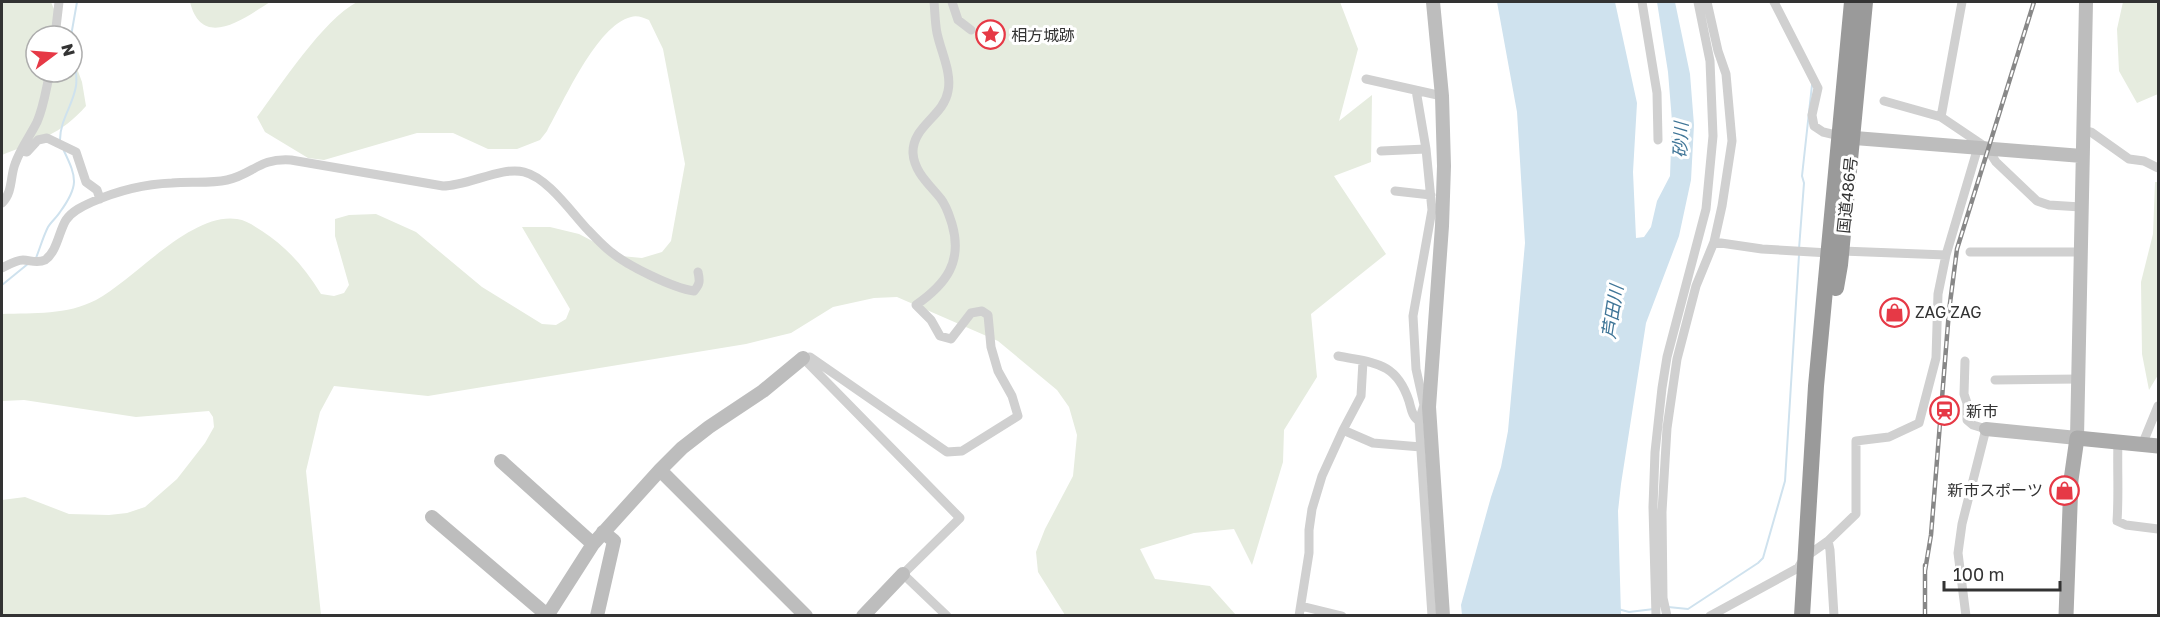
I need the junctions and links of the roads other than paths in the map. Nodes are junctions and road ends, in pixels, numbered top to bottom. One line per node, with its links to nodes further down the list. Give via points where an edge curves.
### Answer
1 (59, 2): 13 (street)
2 (934, 2): 43 (street, via 949,89 946,100 914,142 913,154 917,168 947,208 955,247 946,278 916,304 944,338 951,339 970,314 982,311 988,315 998,371 1018,416 963,451 947,452 810,357)
3 (952, 2): 14 (street, via 958,20)
4 (1433, 2): 18 (street)
5 (1642, 2): 23 (street, via 1657,93)
6 (1698, 2): 68 (street, via 1710,61 1713,136 1706,209 1662,388 1653,507)
7 (1707, 2): 35 (street, via 1726,74 1732,141)
8 (1774, 2): 22 (street, via 1818,88 1812,115 1814,126)
9 (1852, 2): 22 (highway, 国道486号)
10 (1865, 2): 22 (highway, 国道486号)
11 (1962, 2): 20 (street)
12 (2086, 2): 21 (street)
13 (56, 24)
14 (971, 30)
15 (1366, 79): 17 (street)
16 (47, 84): 26 (street, via 43,105)
17 (1416, 90): 18 (street); 25 (street)
18 (1442, 96): 48 (street, via 1442,226)
19 (1884, 101): 20 (street)
20 (1941, 117): 24 (street)
21 (2083, 130): 28 (street); 29 (street, via 2129,159)
22 (1846, 137): 24 (street); 36 (highway, 国道486号)
23 (1658, 140)
24 (1983, 147): 28 (street); 34 (street, via 2037,201); 39 (street)
25 (1426, 149): 27 (street); 31 (street)
26 (22, 150): 32 (street, via 27,152 38,140 47,138 76,152 86,182 97,190); 33 (street)
27 (1381, 151)
28 (2082, 156): 34 (street)
29 (2158, 168)
30 (1395, 191): 31 (street)
31 (1431, 195): 48 (street, via 1432,210 1413,316 1416,369)
32 (100, 199): 40 (street, via 73,212 44,260 21,260); 41 (street, via 153,184 225,180 275,159 443,186 457,186 511,170 524,172 547,186 612,253 647,273 694,291 700,282)
33 (2, 203)
34 (2081, 207): 38 (street)
35 (1714, 242): 36 (street, via 1762,249); 77 (street, via 1696,286 1677,359 1667,428 1662,523 1663,598)
36 (1835, 252): 39 (street); 65 (highway, 国道486号, via 1816,386)
37 (1970, 252): 38 (street)
38 (2081, 252): 46 (street)
39 (1946, 255): 63 (street, via 1938,294 1936,358 1919,423 1889,437 1856,441 1856,514)
40 (2, 268)
41 (698, 272)
42 (1338, 356): 44 (street)
43 (803, 358): 59 (street, via 682,448); 66 (street, via 960,518)
44 (1363, 361): 50 (street, via 1385,366 1393,373); 52 (street, via 1361,396)
45 (1965, 361): 51 (street, via 1967,420)
46 (2079, 379): 47 (street); 53 (street)
47 (1995, 380)
48 (1426, 406): 50 (street); 76 (street)
49 (2158, 406): 55 (street)
50 (1419, 421): 57 (street)
51 (1986, 429): 53 (street); 81 (street, via 1958,553)
52 (1342, 430): 57 (street, via 1373,443); 67 (street, via 1312,509)
53 (2077, 438): 54 (main road); 82 (main road, via 2071,480)
54 (2118, 442): 55 (main road); 61 (street, via 2117,520)
55 (2142, 445): 56 (main road)
56 (2158, 446)
57 (1421, 447): 75 (street)
58 (501, 461): 64 (street)
59 (660, 470): 62 (street); 71 (street)
60 (432, 517): 69 (street)
61 (2158, 529)
62 (603, 532): 64 (street); 70 (street, via 614,541)
63 (1828, 541): 65 (street); 80 (street)
64 (593, 544): 69 (street)
65 (1804, 558): 78 (street, via 1798,568); 79 (highway, 国道486号)
66 (903, 574): 72 (street); 73 (street)
67 (1300, 611): 74 (street)
68 (1657, 614)
69 (547, 615)
70 (597, 615)
71 (806, 615)
72 (862, 615)
73 (947, 615)
74 (1342, 615)
75 (1432, 615)
76 (1443, 615)
77 (1667, 615)
78 (1710, 615)
79 (1802, 615)
80 (1834, 615)
81 (1966, 615)
82 (2067, 615)

